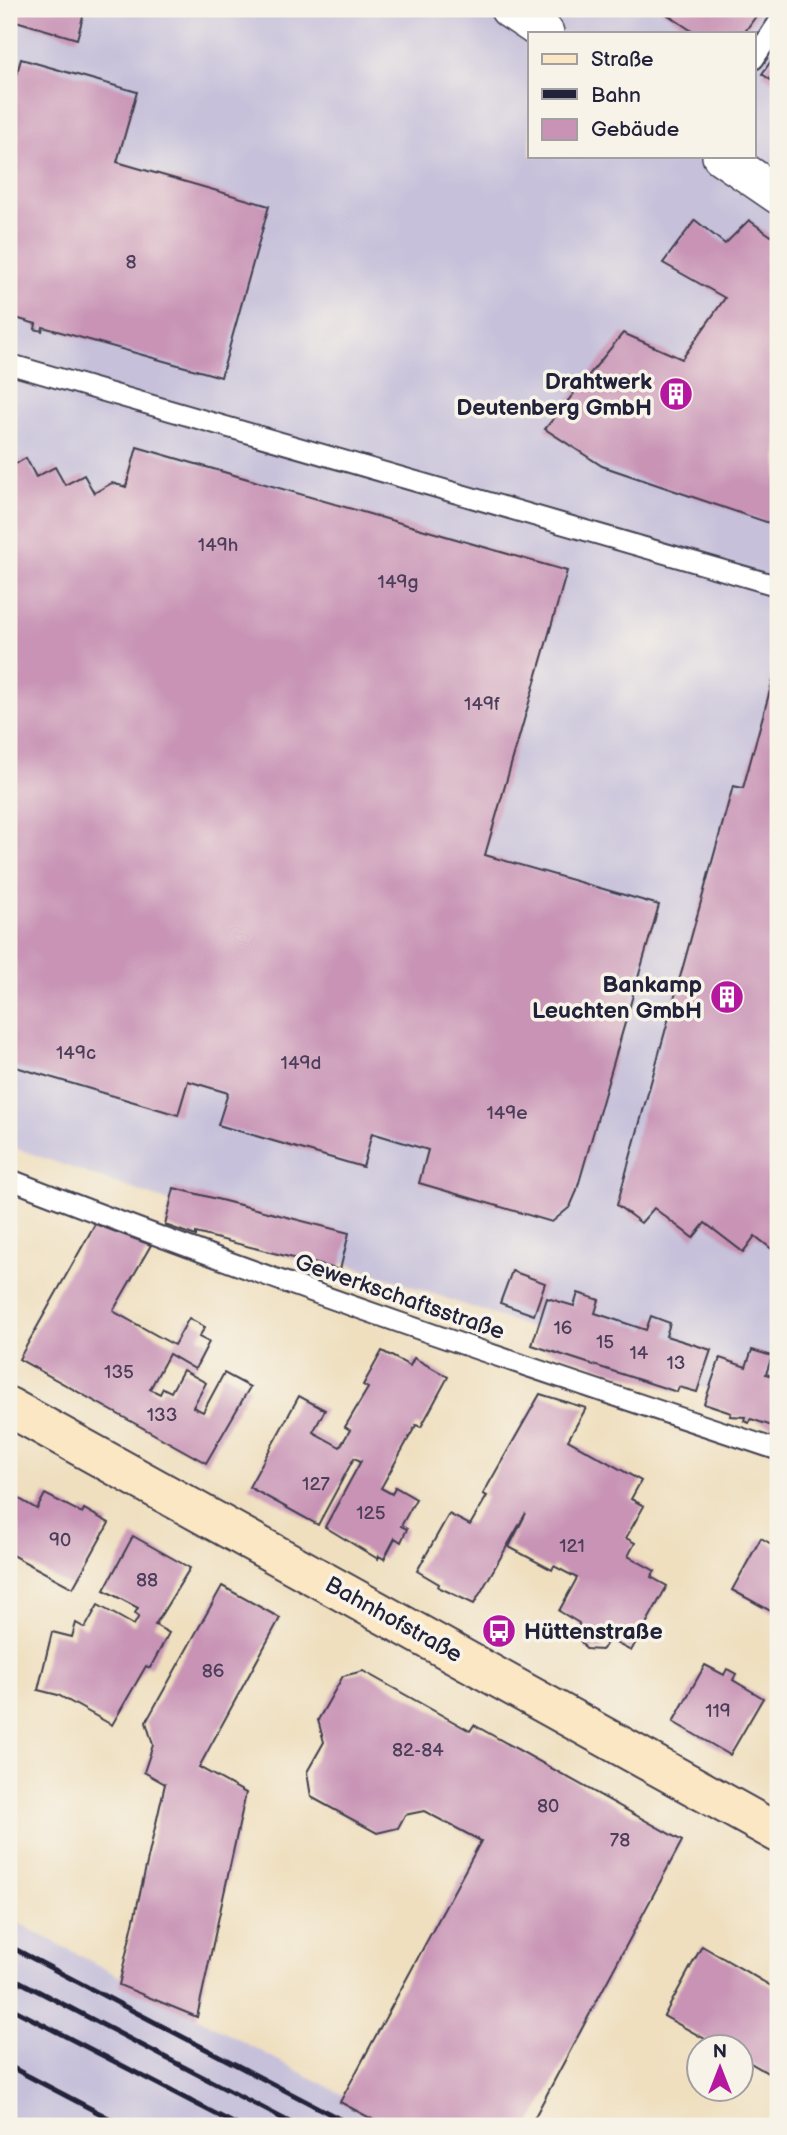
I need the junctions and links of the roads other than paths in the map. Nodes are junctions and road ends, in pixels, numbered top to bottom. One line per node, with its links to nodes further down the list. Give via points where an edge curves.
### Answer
1 (509, 9): 3 (street)
2 (778, 23): 4 (lane)
3 (544, 32)
4 (756, 56)
5 (724, 158): 6 (street)
6 (778, 195)
7 (9, 364): 8 (lane)
8 (778, 586)
9 (9, 1179): 11 (lane, Gewerkschaftsstraße, via 568,1381)
10 (9, 1407): 12 (street, Bahnhofstraße)
11 (778, 1450)
12 (778, 1833)

